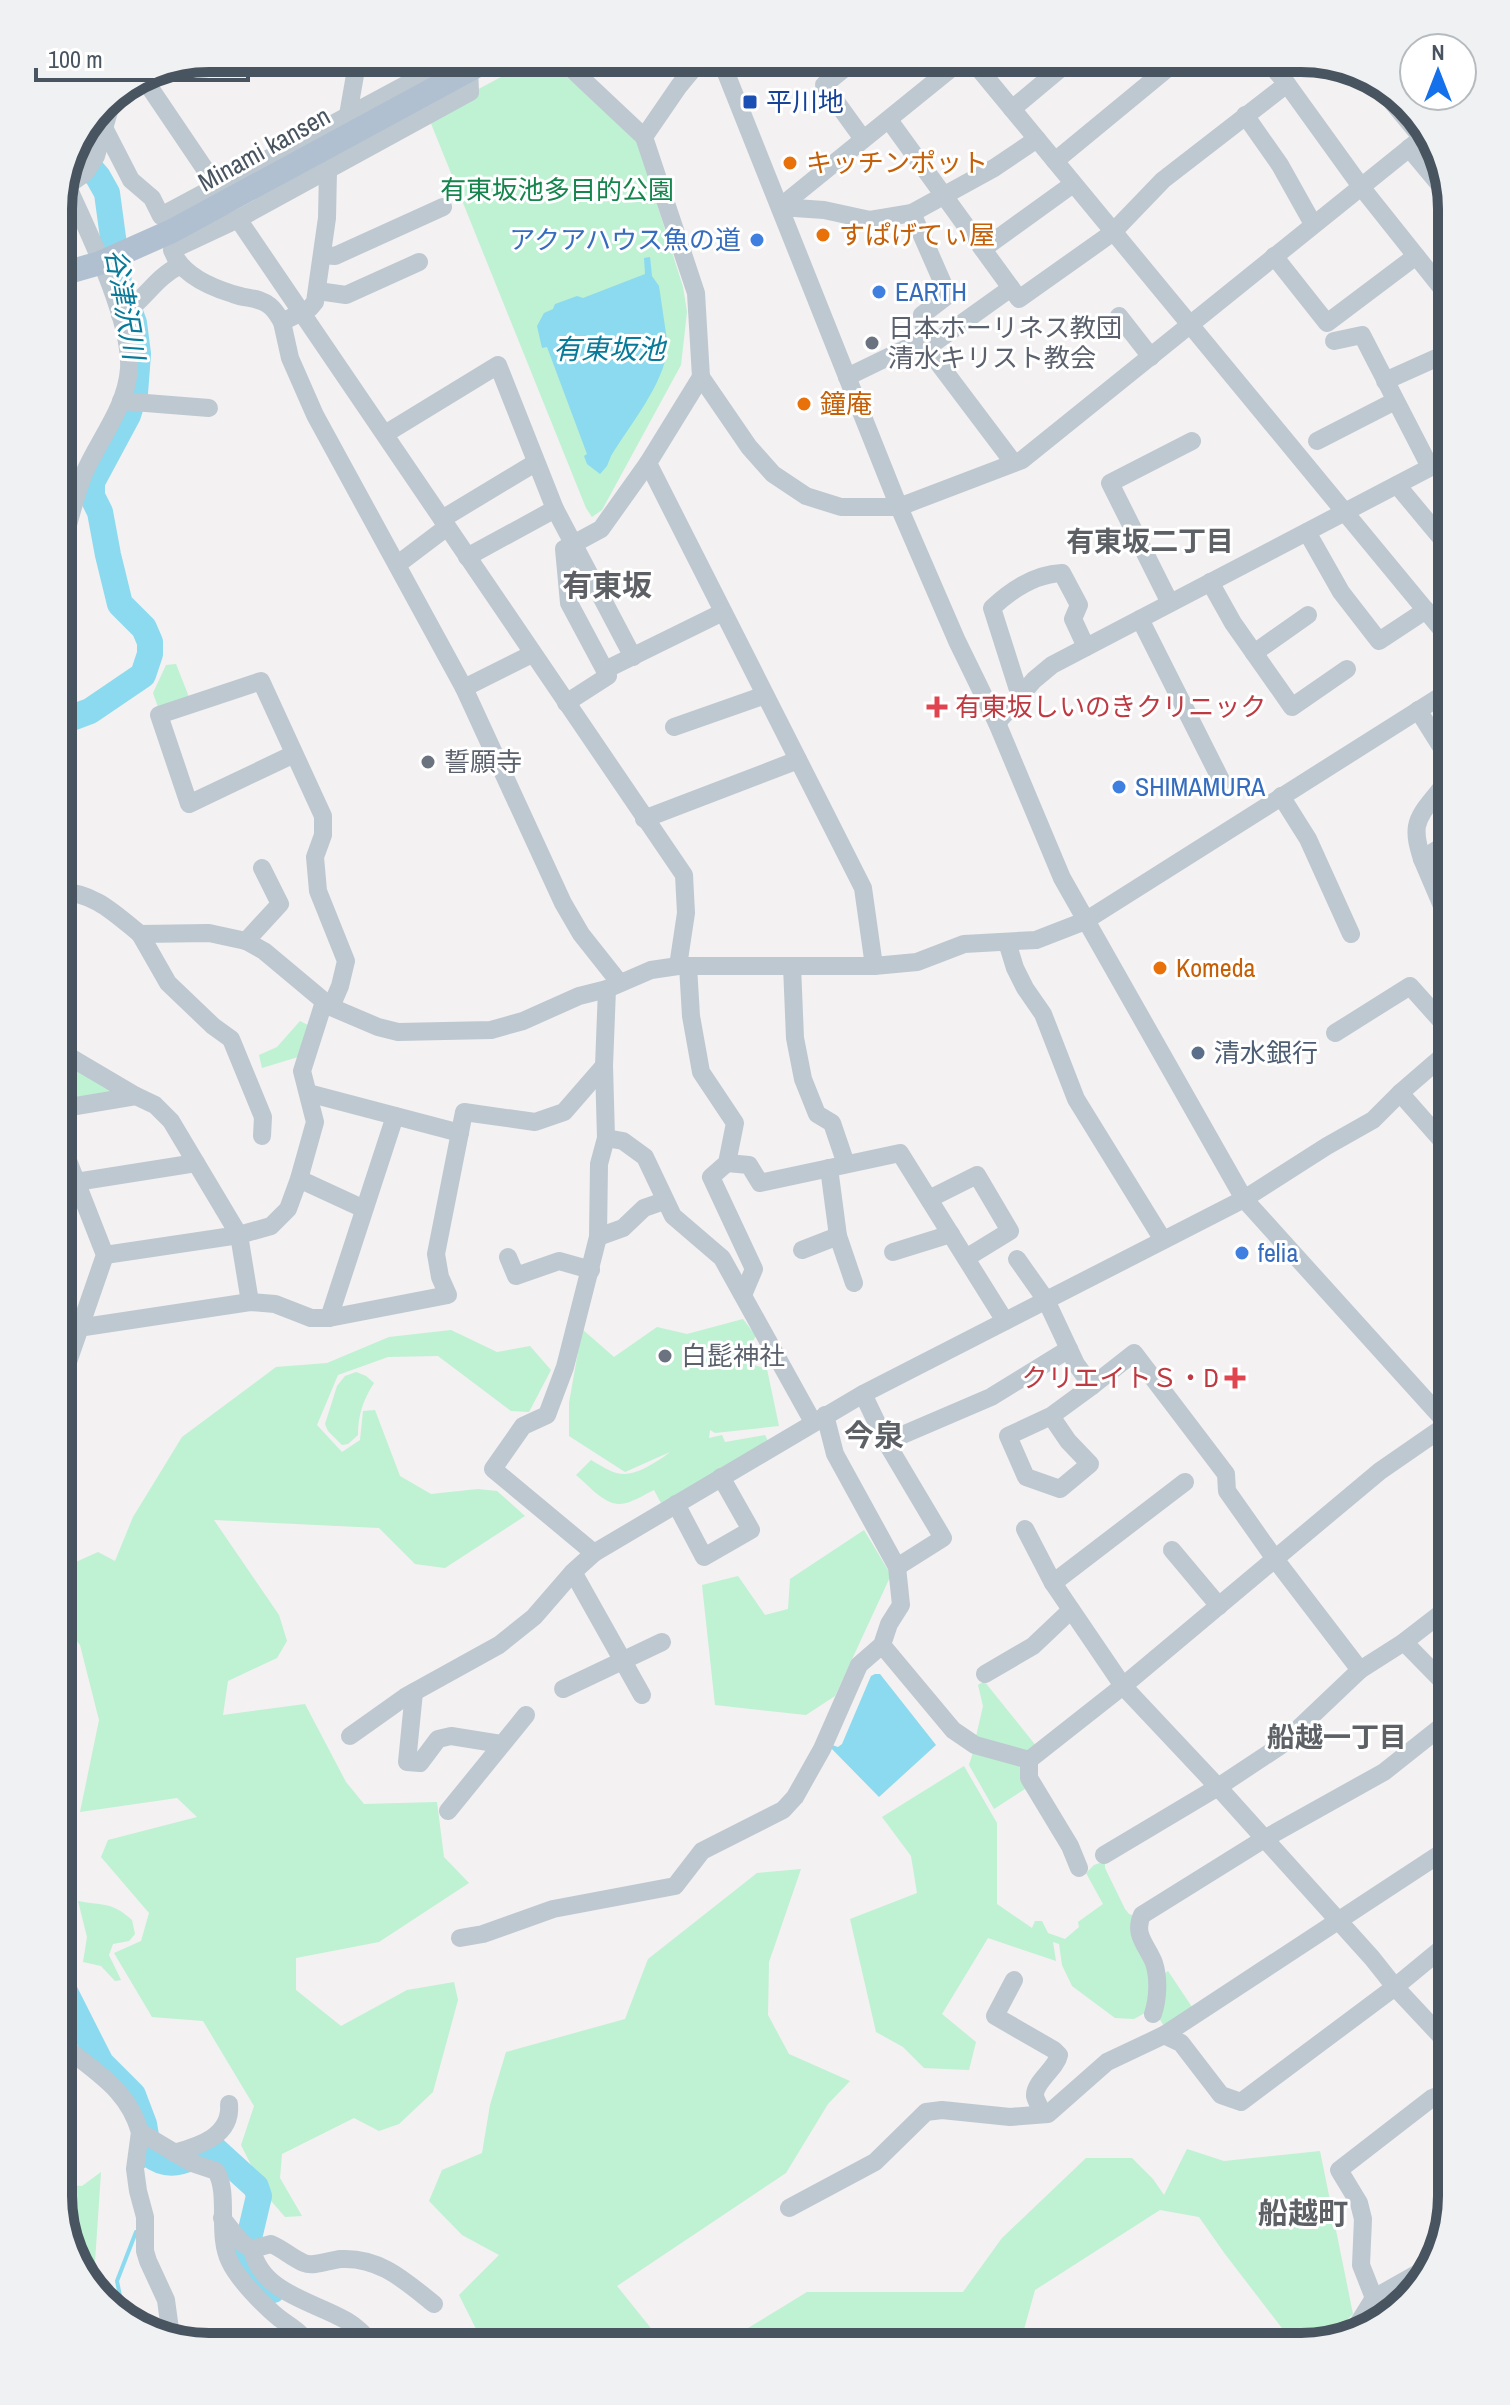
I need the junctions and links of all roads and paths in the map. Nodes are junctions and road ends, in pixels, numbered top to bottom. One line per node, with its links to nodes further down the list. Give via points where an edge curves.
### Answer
1 (356, 72): 17 (street)
2 (429, 72): 17 (street)
3 (460, 72): 45 (main road, Minami kansen, via 172,231)
4 (475, 72): 27 (street, via 470,92)
5 (575, 72): 22 (street)
6 (690, 72): 22 (street)
7 (726, 72): 35 (street)
8 (840, 72): 23 (street, via 824,85)
9 (949, 72): 19 (street)
10 (979, 72): 16 (street)
11 (1056, 72): 16 (street)
12 (1163, 72): 26 (street)
13 (1277, 72): 14 (street)
14 (1287, 84): 18 (street); 31 (street)
15 (149, 86): 30 (street)
16 (1012, 109): 24 (street)
17 (348, 115): 30 (street)
18 (1245, 115): 38 (street); 39 (street, via 1163,180)
19 (889, 120): 23 (street); 32 (street)
20 (102, 123): 30 (street, via 131,180 152,198 161,216)
21 (99, 126): 28 (street, via 96,156)
22 (644, 137): 60 (street, via 696,293)
23 (863, 139): 35 (street)
24 (1037, 139): 26 (street); 32 (street)
25 (1419, 140): 31 (street)
26 (1055, 161): 29 (street)
27 (328, 170): 37 (street); 41 (street)
28 (76, 178)
29 (1073, 184): 39 (street); 40 (street)
30 (217, 187)
31 (1362, 188): 38 (street); 43 (street)
32 (944, 195): 36 (street); 40 (street)
33 (72, 199): 45 (street)
34 (443, 207): 41 (street, via 335,256)
35 (780, 207): 36 (street, via 870,220); 61 (street)
36 (912, 213): 57 (street, via 948,295 922,315)
37 (238, 219): 46 (street, via 172,250); 51 (street)
38 (1313, 224): 42 (street)
39 (1112, 233): 49 (street, via 1019,299); 55 (street)
40 (983, 249): 49 (street)
41 (323, 255): 50 (street)
42 (1274, 256): 43 (street, via 1327,323); 55 (street)
43 (1416, 256): 48 (street)
44 (419, 262): 50 (street, via 346,295)
45 (100, 263): 47 (main road, Minami kansen); 52 (street)
46 (179, 266): 52 (street); 54 (street, via 234,295 261,300)
47 (72, 271)
48 (1438, 273)
49 (1011, 288): 57 (street)
50 (318, 291): 51 (street, via 315,302)
51 (301, 312): 54 (street); 66 (street)
52 (120, 315): 63 (street, via 129,371)
53 (1119, 316): 58 (street)
54 (282, 322): 84 (street, via 290,358 315,415)
55 (1190, 327): 58 (street); 77 (street)
56 (1334, 341): 62 (street, via 1362,335)
57 (927, 348): 61 (street, via 915,344); 69 (street)
58 (1151, 357): 69 (street)
59 (1438, 357): 62 (street)
60 (701, 377): 71 (street); 75 (street, via 749,447 773,474 806,496 841,507)
61 (847, 377): 75 (street)
62 (1385, 381): 64 (street)
63 (121, 401): 65 (street); 78 (street, via 83,477)
64 (1395, 401): 68 (street); 73 (street)
65 (209, 408)
66 (385, 434): 70 (street, via 498,365); 79 (street)
67 (1192, 441): 86 (street, via 1110,483)
68 (1317, 441)
69 (1013, 462): 75 (street)
70 (535, 463): 76 (street); 79 (street)
71 (648, 463): 82 (street, via 601,529); 88 (street)
72 (1438, 463): 73 (street)
73 (1430, 467): 74 (street)
74 (1397, 485): 77 (street); 81 (street)
75 (899, 507): 104 (street)
76 (555, 509): 82 (street); 83 (street)
77 (1346, 512): 80 (street); 87 (street)
78 (72, 513)
79 (444, 523): 83 (street); 84 (street)
80 (1307, 532): 85 (street); 87 (street, via 1341,592 1379,641)
81 (1438, 534)
82 (573, 543): 95 (street); 97 (street, via 564,549 569,603)
83 (467, 557): 94 (street)
84 (398, 564): 98 (street)
85 (1210, 582): 86 (street); 93 (street)
86 (1170, 603): 90 (street)
87 (1426, 610): 91 (street)
88 (723, 612): 95 (street); 99 (street)
89 (1308, 615): 93 (street)
90 (1140, 619): 92 (street); 109 (street)
91 (1438, 625)
92 (1086, 647): 100 (street, via 1052,665); 100 (street, via 1073,619 1079,605 1062,573 1045,574 1006,595 992,608)
93 (1254, 653): 96 (street, via 1292,707)
94 (532, 654): 98 (street); 102 (street)
95 (633, 657): 97 (street)
96 (1347, 669)
97 (605, 670): 102 (street, via 608,676)
98 (464, 688): 126 (street, via 563,903)
99 (765, 695): 105 (street); 108 (street)
100 (1020, 696): 104 (street)
101 (1438, 698): 103 (street)
102 (566, 703): 112 (street)
103 (1418, 710): 106 (street); 111 (street)
104 (997, 723): 118 (street)
105 (674, 727)
106 (1438, 742)
107 (294, 754): 107 (street, via 261,681 159,715 189,804); 127 (street, via 323,816 315,857 318,891 346,961 340,986)
108 (798, 760): 112 (street); 125 (street, via 863,888)
109 (1222, 782)
110 (1438, 794): 114 (street, via 1417,824)
111 (1281, 796): 118 (street); 120 (street, via 1308,839)
112 (644, 819): 123 (street, via 684,875)
113 (1438, 849): 114 (street)
114 (1422, 859): 117 (street)
115 (262, 868): 121 (street, via 280,904)
116 (72, 892): 119 (street, via 100,902)
117 (1438, 897)
118 (1085, 921): 122 (street, via 1036,940); 149 (street)
119 (140, 934): 121 (street, via 209,933); 139 (street, via 168,983 231,1039 263,1117)
120 (1351, 934)
121 (246, 941): 127 (street)
122 (1007, 942): 125 (street, via 964,944 917,962); 156 (street, via 1076,1099)
123 (683, 966): 124 (street); 126 (street, via 651,970); 143 (street, via 701,1072 735,1123)
124 (792, 966): 125 (street); 144 (street, via 803,1079 817,1114 832,1123)
125 (874, 966)
126 (613, 986): 127 (street, via 491,1030 398,1032); 132 (street)
127 (327, 1004): 133 (street, via 302,1071)
128 (1438, 1017): 129 (street, via 1410,986)
129 (1335, 1033)
130 (72, 1058): 135 (street)
131 (1438, 1060): 134 (street)
132 (604, 1066): 138 (street, via 564,1112 535,1122 464,1112); 141 (street)
133 (308, 1093): 137 (street); 146 (street, via 315,1122)
134 (1400, 1093): 140 (street); 149 (street, via 1373,1120)
135 (136, 1096): 136 (street); 142 (street, via 171,1121)
136 (72, 1107)
137 (395, 1116): 138 (street); 151 (street)
138 (460, 1133): 168 (street, via 436,1254 448,1295)
139 (262, 1136)
140 (1438, 1136)
141 (606, 1138): 150 (street, via 623,1141 645,1157); 155 (street, via 599,1164)
142 (196, 1163): 147 (street); 153 (street)
143 (727, 1163): 144 (street, via 749,1165 760,1183); 165 (street, via 711,1177 754,1269)
144 (838, 1166): 148 (street, via 900,1153); 154 (street)
145 (72, 1172): 147 (street)
146 (299, 1179): 151 (street); 153 (street, via 288,1209 271,1226)
147 (76, 1182): 159 (street)
148 (929, 1199): 152 (street); 161 (street, via 977,1175 1010,1231)
149 (1244, 1199): 156 (street); 176 (street)
150 (664, 1201): 155 (street, via 644,1208 623,1228); 165 (street, via 673,1216 722,1258)
151 (364, 1209): 168 (street)
152 (951, 1234): 158 (street); 161 (street)
153 (239, 1235): 159 (street); 167 (street)
154 (838, 1236): 157 (street); 164 (street)
155 (598, 1237): 163 (street)
156 (1163, 1240): 166 (street)
157 (802, 1250)
158 (893, 1252)
159 (105, 1255): 170 (street)
160 (508, 1257): 163 (street, via 516,1276 559,1261)
161 (966, 1258): 169 (street)
162 (1017, 1259): 166 (street)
163 (591, 1270): 187 (street, via 547,1415 523,1426 493,1469)
164 (854, 1283)
165 (743, 1295): 179 (street)
166 (1046, 1300): 169 (street); 172 (street)
167 (250, 1302): 168 (street); 170 (street)
168 (329, 1318)
169 (1005, 1321): 174 (street)
170 (78, 1328): 171 (street)
171 (72, 1347)
172 (1069, 1349): 173 (street); 181 (street, via 991,1397)
173 (1092, 1386): 178 (street); 188 (street, via 1134,1353 1226,1474 1227,1491)
174 (863, 1394): 179 (street); 181 (street)
175 (1438, 1406): 176 (street)
176 (1434, 1409): 177 (street)
177 (1438, 1414)
178 (1051, 1416): 178 (street, via 1008,1436 1026,1477 1060,1489 1090,1464)
179 (819, 1418): 182 (street); 189 (street)
180 (1438, 1435): 188 (street, via 1380,1471)
181 (886, 1442): 189 (street, via 943,1538)
182 (721, 1477): 184 (street); 184 (street, via 751,1530 704,1557)
183 (1185, 1482): 191 (street)
184 (676, 1504): 187 (street)
185 (1025, 1529): 191 (street)
186 (1172, 1550): 192 (street)
187 (594, 1553): 190 (street)
188 (1275, 1559): 192 (street); 199 (street)
189 (897, 1567): 197 (street, via 901,1605)
190 (573, 1572): 198 (street); 204 (street, via 534,1617 499,1645)
191 (1053, 1583): 193 (street)
192 (1219, 1606): 202 (street)
193 (1071, 1610): 200 (street, via 1033,1646); 202 (street)
194 (1438, 1616): 196 (street)
195 (662, 1642): 198 (street)
196 (1404, 1642): 199 (street); 201 (street)
197 (882, 1645): 210 (street, via 953,1730 975,1745); 218 (street, via 859,1665 795,1797 783,1810 702,1851 675,1886 553,1909)
198 (623, 1661): 203 (street); 205 (street)
199 (1360, 1670): 211 (street, via 1280,1746)
200 (985, 1674)
201 (1438, 1677)
202 (1123, 1686): 210 (street); 211 (street)
203 (563, 1689)
204 (414, 1692): 208 (street); 209 (street, via 407,1762 420,1763 438,1739 451,1736)
205 (642, 1695)
206 (526, 1715): 209 (street)
207 (1438, 1729): 213 (street, via 1384,1772)
208 (350, 1736)
209 (501, 1744): 212 (street)
210 (1029, 1760): 216 (street, via 1029,1778)
211 (1218, 1787): 213 (street); 214 (street)
212 (448, 1811)
213 (1264, 1839): 217 (street); 222 (street, via 1142,1915 1139,1933 1155,1971)
214 (1104, 1855)
215 (1438, 1855): 217 (street)
216 (1079, 1868)
217 (1337, 1920): 221 (street); 224 (street)
218 (460, 1938)
219 (1438, 1952): 221 (street)
220 (1014, 1980): 228 (street, via 995,2016 1059,2055 1036,2089)
221 (1395, 1987): 223 (street); 224 (street, via 1241,2102 1221,2095 1181,2043)
222 (1153, 2014)
223 (1438, 2033)
224 (1164, 2035): 228 (street, via 1107,2062)
225 (72, 2053): 229 (street, via 121,2093)
226 (1438, 2096): 235 (street, via 1339,2170 1359,2203 1361,2265)
227 (229, 2104): 230 (street, via 231,2116 224,2128)
228 (1043, 2114): 231 (street, via 926,2112 875,2162)
229 (140, 2132): 230 (street); 238 (street, via 135,2169 145,2217 145,2251 166,2300)
230 (174, 2153): 232 (street, via 216,2171)
231 (789, 2208)
232 (222, 2218): 233 (street); 239 (street, via 229,2262 279,2318)
233 (252, 2249): 236 (street, via 271,2244 313,2264 356,2258 393,2271); 240 (street, via 259,2270 275,2284)
234 (1413, 2276): 235 (street)
235 (1374, 2298): 237 (street)
236 (434, 2304)
237 (1361, 2320)
238 (170, 2327)
239 (300, 2333)
240 (363, 2333)

